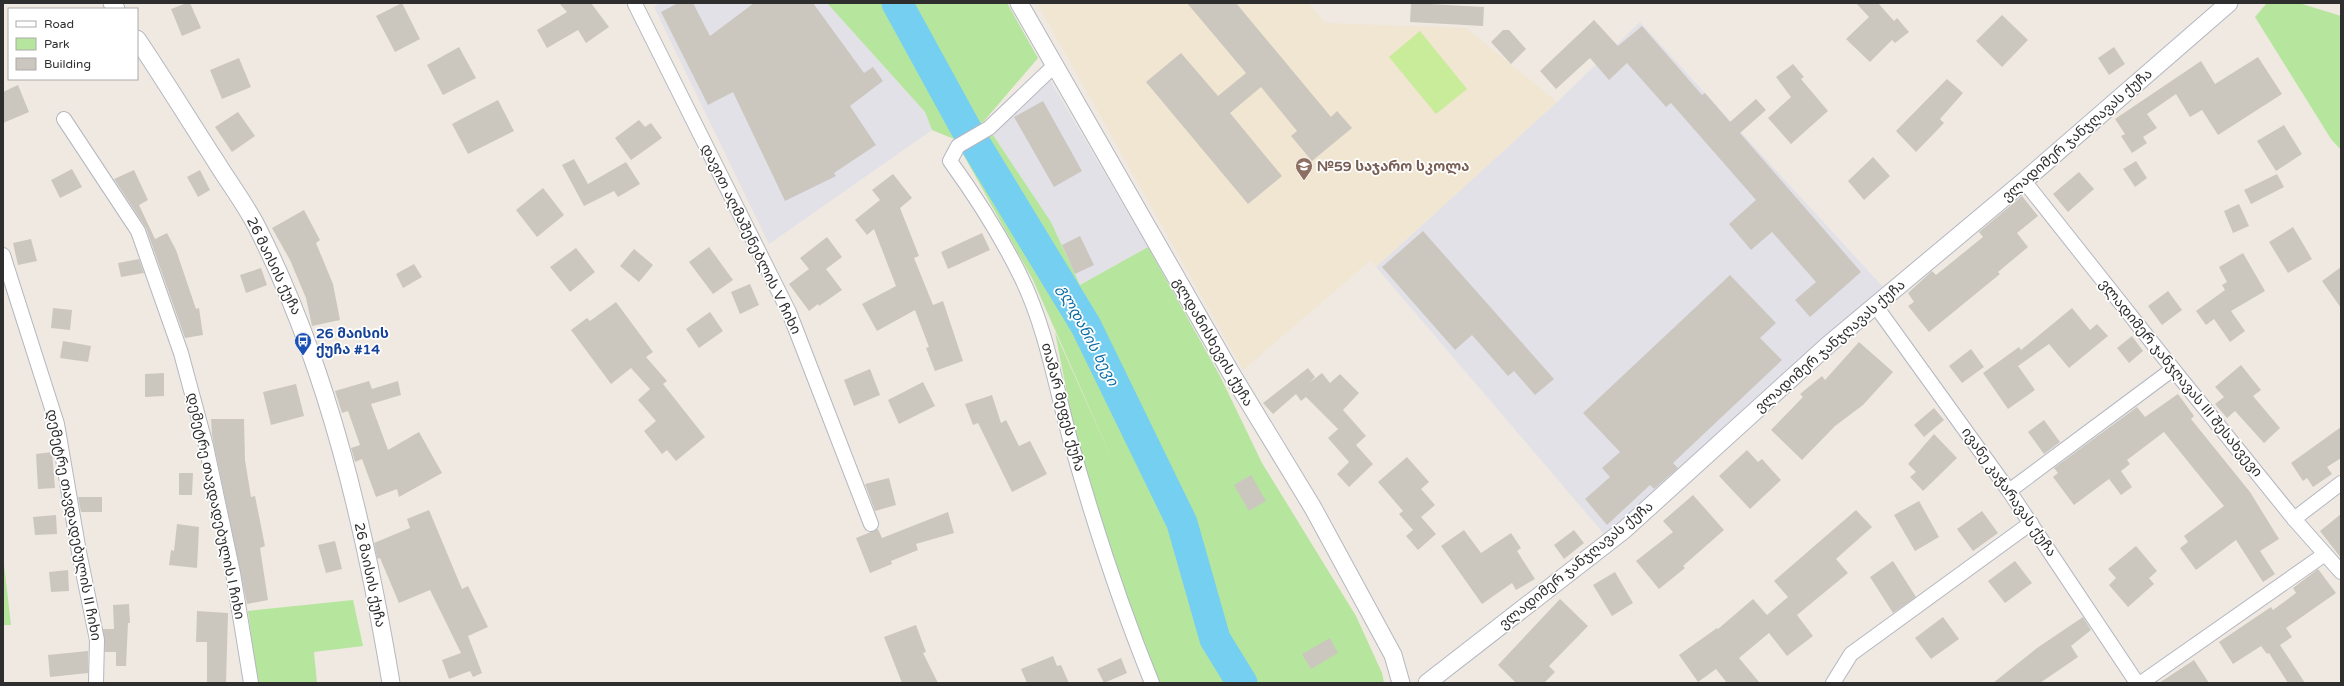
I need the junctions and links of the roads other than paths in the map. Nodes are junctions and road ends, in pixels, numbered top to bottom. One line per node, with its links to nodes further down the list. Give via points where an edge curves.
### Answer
1 (635, 3): 15 (street, დავით აღმაშენებლის V ჩიხი, via 789,312)
2 (1018, 3): 5 (street, გლდანისხევის ქუჩა)
3 (2229, 3): 7 (street, ვლადიმერ ჯანჯღავას ქუჩა)
4 (138, 41): 20 (street, 26 მაისის ქუჩა, via 257,226 299,316 337,437 359,520)
5 (1054, 66): 21 (street, თამარ მეფეს ქუჩა, via 989,128 958,146 950,160 979,202 1022,277 1050,354 1070,438 1126,620); 22 (street, გლდანისხევის ქუჩა, via 1231,373 1313,508 1393,655)
6 (64, 119): 19 (street, დემეტრე თავდადებულის I ჩიხი, via 138,231 181,353 209,461 233,573)
7 (2024, 181): 9 (street, ვლადიმერ ჯანჯღავას ქუჩა); 10 (street, ვლადიმერ ჯანჯღავას III შესახვევი)
8 (3, 255): 18 (street, დემეტრე თავდადებულის II ჩიხი, via 57,424 97,640)
9 (1875, 305): 12 (street, ივანე კაჭარავას ქუჩა); 23 (street, ვლადიმერ ჯანჯღავას ქუჩა, via 1624,530)
10 (2173, 369): 12 (street); 13 (street, ვლადიმერ ჯანჯღავას III შესახვევი)
11 (2341, 483): 13 (street)
12 (2009, 491): 14 (street, ივანე კაჭარავას ქუჩა)
13 (2294, 519): 16 (street, ვლადიმერ ჯანჯღავას III შესახვევი)
14 (2031, 523): 24 (street, via 1851,654); 25 (street, ივანე კაჭარავას ქუჩა)
15 (871, 524)
16 (2325, 554): 17 (street, ვლადიმერ ჯანჯღავას III შესახვევი); 26 (street)
17 (2341, 572)
18 (96, 683)
19 (251, 683)
20 (391, 683)
21 (1152, 683)
22 (1401, 683)
23 (1427, 683)
24 (1833, 683)
25 (2138, 683)
26 (2141, 683)

